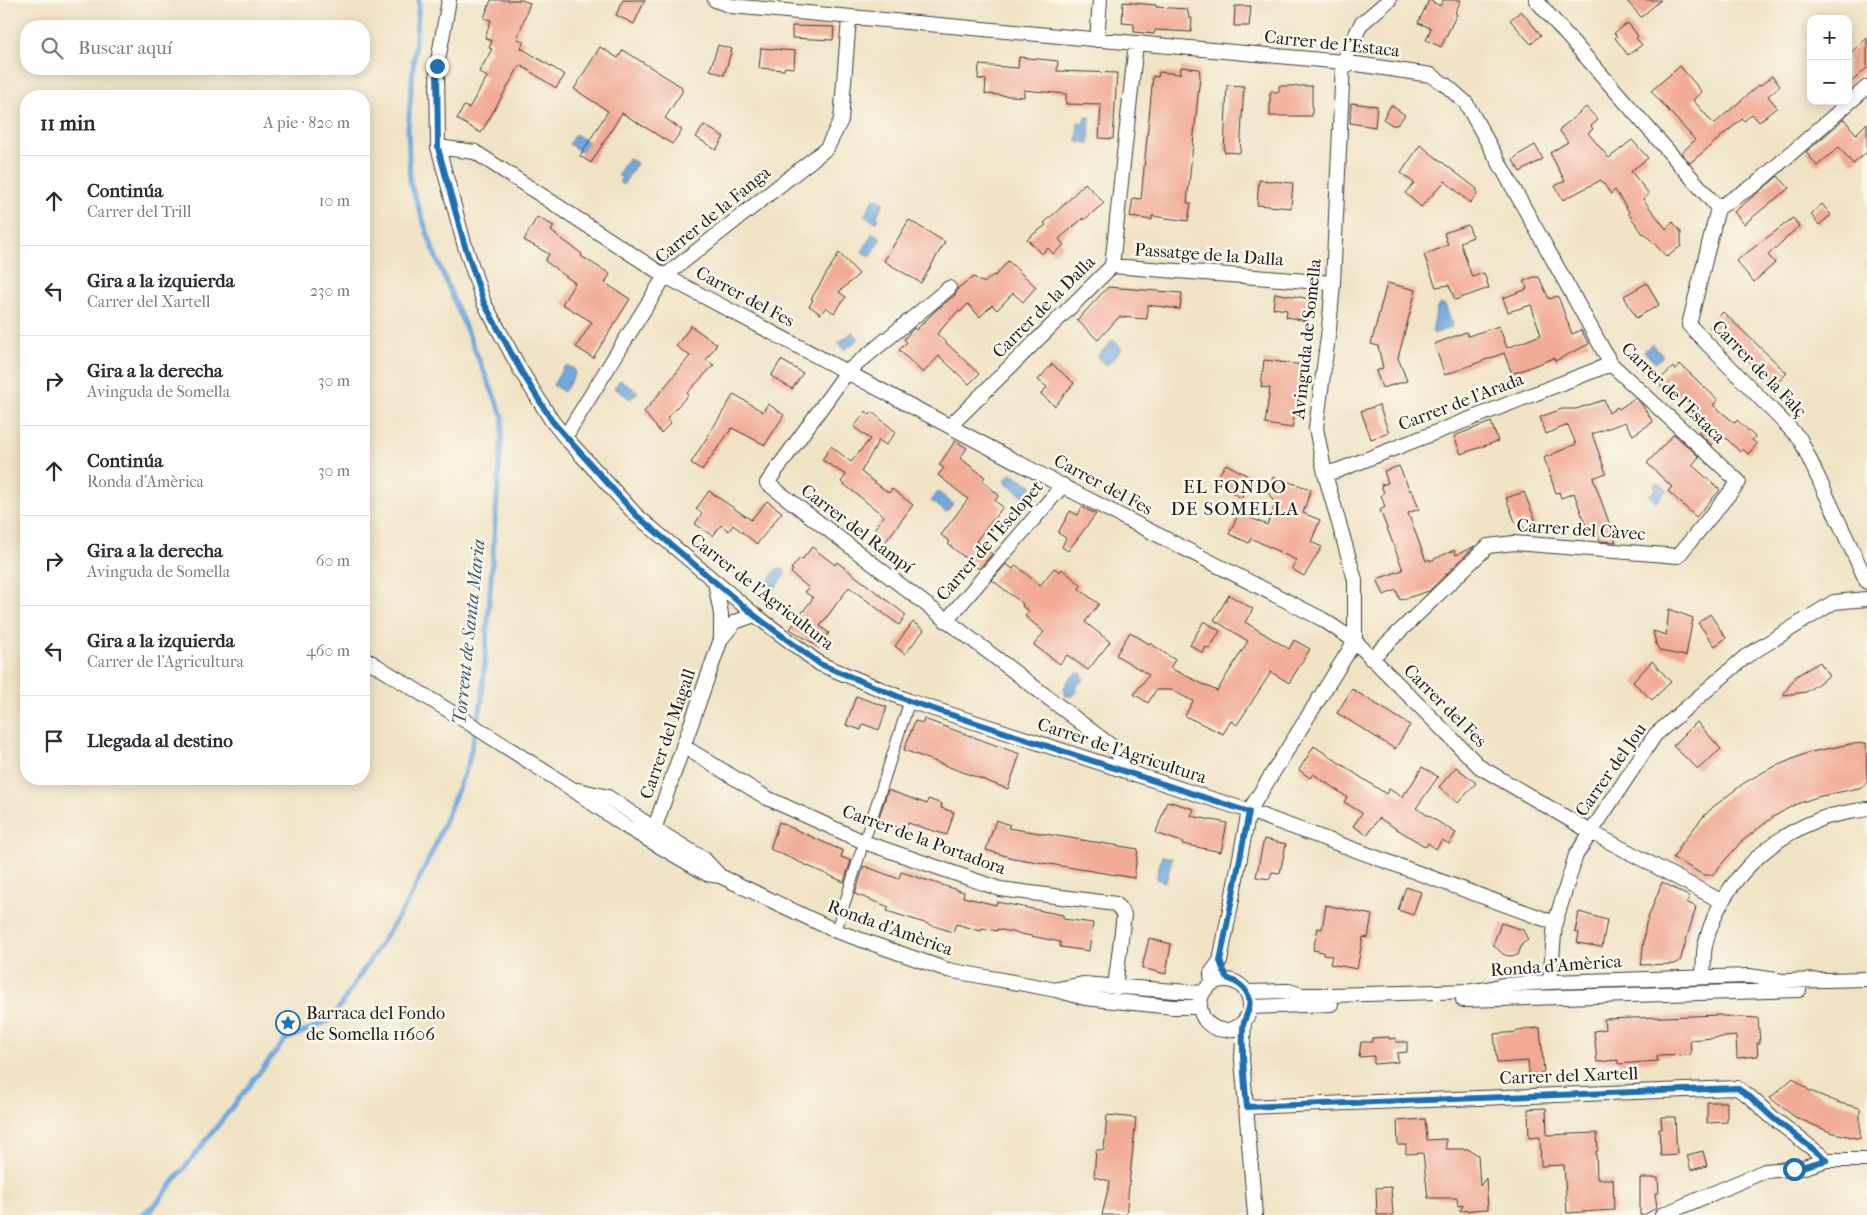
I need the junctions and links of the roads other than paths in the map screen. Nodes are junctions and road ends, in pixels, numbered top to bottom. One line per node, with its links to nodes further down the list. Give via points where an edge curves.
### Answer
1 (449, 0): 11 (street, Carrer de l'Agricultura, via 437,66)
2 (715, 0): 6 (street, Carrer de l'Estaca, via 731,6)
3 (1100, 0): 7 (street)
4 (1388, 0): 9 (street, Avinguda de Somella, via 1361,24)
5 (1536, 0): 12 (street)
6 (849, 18): 7 (street, Carrer de l'Estaca); 14 (street, Carrer de la Fanga, via 841,120 827,148)
7 (1097, 40): 8 (street, Carrer de l'Estaca)
8 (1136, 44): 9 (street, Carrer de l'Estaca); 13 (street, Carrer de la Dalla)
9 (1344, 62): 15 (street, Avinguda de Somella); 17 (street, Carrer de l'Estaca, via 1430,75 1466,103)
10 (1867, 87): 12 (street, via 1756,184)
11 (438, 148): 14 (street, Carrer del Fes, via 474,152); 20 (street, Carrer de l'Agricultura, via 484,303 521,371)
12 (1718, 208): 25 (street, Carrer de la Falç, via 1690,325 1800,439)
13 (1112, 266): 15 (street, Passatge de la Dalla); 19 (street, Carrer de la Dalla)
14 (666, 276): 18 (street, Carrer del Fes); 20 (street, Carrer de la Fanga)
15 (1333, 283): 21 (street, Avinguda de Somella, via 1316,428)
16 (949, 288): 18 (street, Carrer del Rampí)
17 (1611, 364): 21 (street, Carrer de l'Arada); 22 (street, Carrer de l'Estaca)
18 (847, 372): 19 (street, Carrer del Fes); 28 (street, Carrer del Rampí, via 767,483)
19 (950, 426): 23 (street, Carrer del Fes)
20 (565, 437): 24 (street, Carrer de l'Agricultura, via 636,515)
21 (1325, 474): 30 (street, Avinguda de Somella, via 1355,580)
22 (1739, 482): 31 (street, Carrer del Càvec, via 1678,556 1514,543 1488,546)
23 (1063, 485): 28 (street, Carrer de l'Esclopet); 30 (street, Carrer del Fes, via 1322,619)
24 (716, 582): 27 (street, Carrer de l'Agricultura); 29 (street, Carrer del Magall)
25 (1867, 582)
26 (1867, 599): 38 (street, Carrer del Jou, via 1834,602 1745,657 1656,735)
27 (754, 615): 29 (street, Carrer del Magall, via 736,622); 35 (street, Carrer de l'Agricultura, via 820,664 909,701)
28 (946, 621): 35 (street, Carrer del Rampí, via 1114,748)
29 (721, 640): 34 (street, Carrer del Magall)
30 (1355, 641): 31 (street, Carrer del Fes); 37 (street)
31 (1371, 660): 38 (street, Carrer del Fes, via 1480,767)
32 (370, 662): 40 (street, Ronda d'Amèrica, via 572,789 608,797)
33 (908, 706): 39 (street)
34 (684, 746): 40 (street, Carrer del Magall); 51 (street, Carrer de la Portadora, via 767,798 864,842 1000,889 1116,904 1124,916)
35 (1132, 774): 37 (street, Carrer de l'Agricultura)
36 (1867, 809): 42 (street, via 1820,819 1784,836 1756,858)
37 (1249, 812): 43 (street, Carrer de l'Agricultura); 45 (street)
38 (1590, 832): 42 (street, Carrer del Fes); 43 (street, Carrer del Jou, via 1576,855)
39 (867, 833)
40 (652, 835): 44 (street, Ronda d'Amèrica, via 704,858 720,876)
41 (861, 851): 44 (street)
42 (1722, 901): 46 (street, via 1705,949)
43 (1555, 923): 50 (street, Carrer del Jou)
44 (836, 931): 53 (street, Ronda d'Amèrica, via 948,970)
45 (1220, 961): 47 (street); 49 (street, via 1211,973)
46 (1704, 977): 48 (street, Ronda d'Amèrica, via 1749,976 1783,981); 50 (street, Ronda d'Amèrica)
47 (1227, 978): 49 (street); 55 (street, via 1239,983)
48 (1867, 979)
49 (1212, 982): 54 (street)
50 (1550, 982): 55 (street, Ronda d'Amèrica, via 1472,991 1331,995 1290,991)
51 (1115, 987): 53 (street, Ronda d'Amèrica, via 1083,984); 54 (street, Ronda d'Amèrica)
52 (1867, 988): 57 (street, Ronda d'Amèrica)
53 (1056, 990): 56 (street, Ronda d'Amèrica, via 1085,998)
54 (1202, 992): 56 (street)
55 (1247, 992): 57 (street)
56 (1200, 1007): 59 (street, via 1204,1022)
57 (1250, 1007): 58 (street)
58 (1244, 1022): 59 (street); 60 (street)
59 (1228, 1030): 60 (street, via 1231,1042)
60 (1242, 1059): 61 (street)
61 (1247, 1107): 62 (street, Carrer del Xartell, via 1737,1088); 64 (street)
62 (1827, 1160): 63 (street); 65 (street, via 1801,1168 1765,1171)
63 (1867, 1160)
64 (1255, 1215)
65 (1662, 1215)

